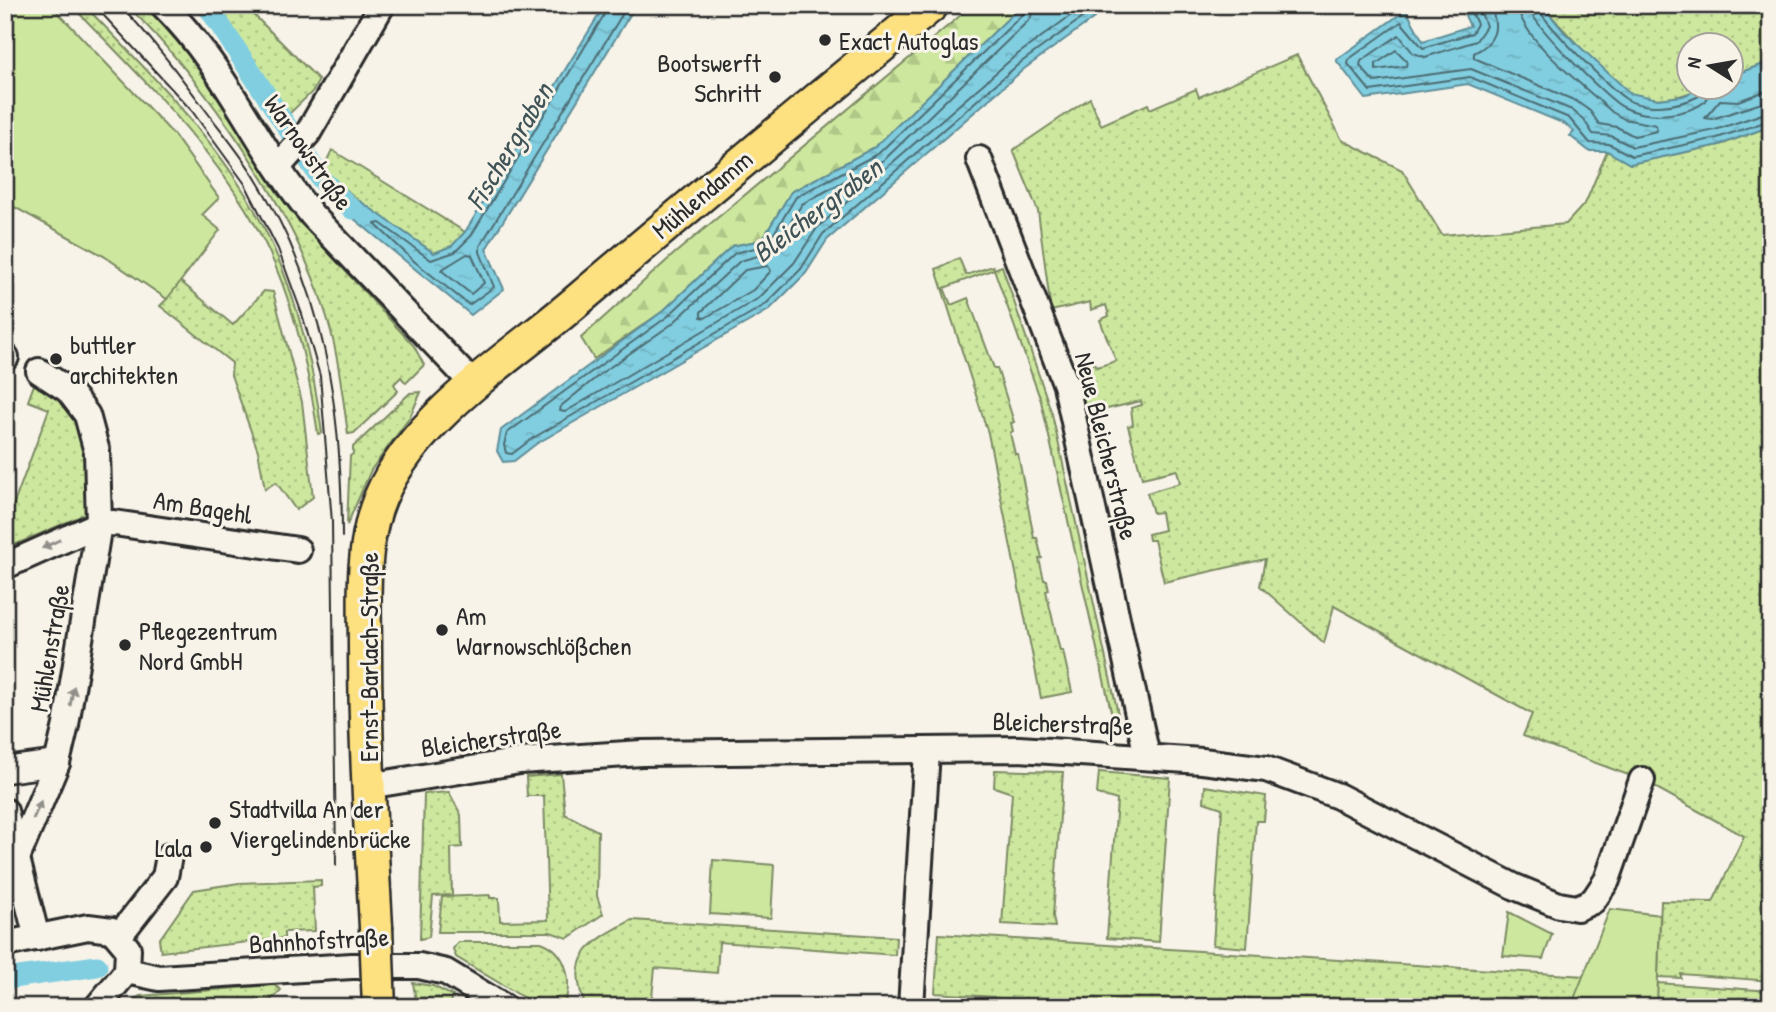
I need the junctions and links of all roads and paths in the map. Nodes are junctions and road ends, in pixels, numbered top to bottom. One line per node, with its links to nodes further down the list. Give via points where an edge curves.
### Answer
1 (382, 5): 4 (street)
2 (932, 5): 7 (main road, Mühlendamm)
3 (166, 7): 4 (street, Warnowstraße, via 230,89)
4 (294, 150): 7 (street, Warnowstraße, via 312,215)
5 (979, 159): 12 (street, Neue Bleicherstraße, via 1066,386)
6 (39, 371): 8 (street, Mühlenstraße, via 68,390 87,415 97,452)
7 (475, 386): 16 (main road, Ernst-Barlach-Straße, via 394,469 376,509 365,580)
8 (99, 524): 9 (street, Am Bagehl); 10 (street, one-way to 10); 13 (street, Mühlenstraße, one-way to 8, via 77,672)
9 (298, 550)
10 (5, 566)
11 (927, 751): 12 (street, Bleicherstraße, via 1019,749); 16 (street, Bleicherstraße, via 566,756); 26 (street)
12 (1147, 756): 15 (street, Bleicherstraße, via 1275,772 1359,804 1513,886 1577,908 1593,901 1606,880)
13 (57, 763): 14 (street); 17 (street, Mühlenstraße, one-way to 13)
14 (5, 770)
15 (1642, 780)
16 (368, 786): 23 (main road, Ernst-Barlach-Straße, bridge)
17 (9, 835): 20 (street, Mühlenstraße)
18 (169, 856): 19 (street, via 165,877)
19 (119, 936): 20 (street, via 100,926); 22 (street, via 128,949)
20 (37, 938): 21 (street)
21 (5, 944)
22 (127, 971): 24 (street); 25 (street, Bahnhofstraße, via 159,978 419,966 446,972)
23 (378, 995)
24 (97, 1007)
25 (504, 1007)
26 (911, 1007)

